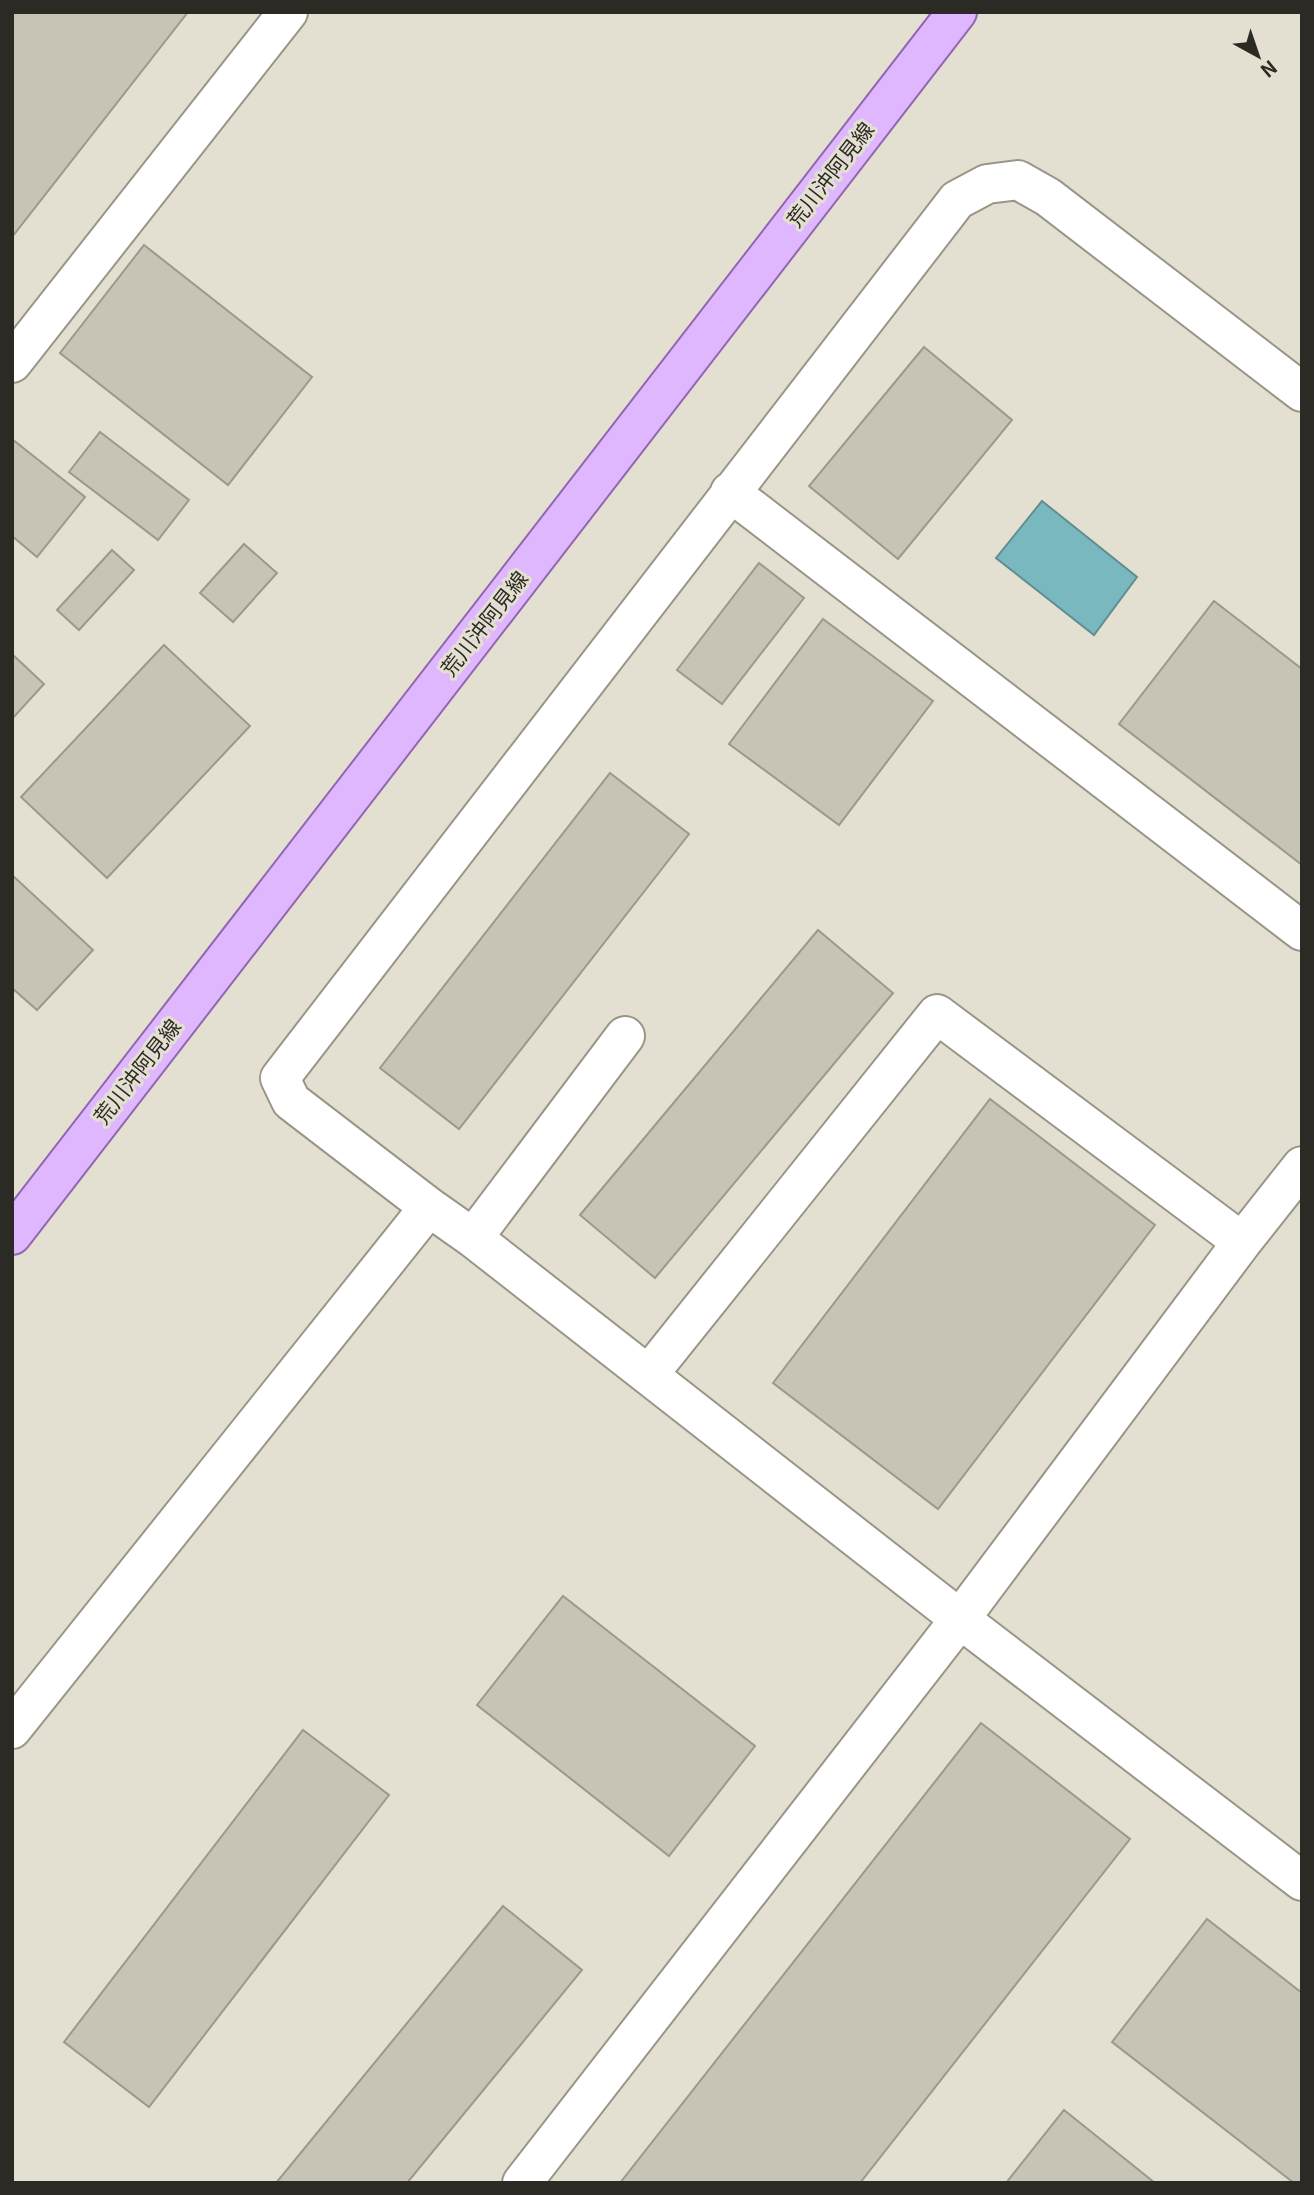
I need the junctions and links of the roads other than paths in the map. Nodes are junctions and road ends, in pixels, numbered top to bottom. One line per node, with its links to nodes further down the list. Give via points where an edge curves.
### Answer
1 (288, 12): 3 (lane)
2 (957, 12): 10 (main road, 荒川沖阿見線)
3 (12, 363)
4 (1302, 392): 5 (lane, via 1048,197 1018,180 987,184 957,200)
5 (730, 492): 6 (lane); 9 (lane, via 280,1078 290,1101)
6 (1302, 931)
7 (625, 1036): 11 (lane)
8 (1302, 1167): 12 (lane)
9 (429, 1207): 11 (lane); 15 (lane)
10 (12, 1235)
11 (473, 1238): 13 (lane)
12 (1242, 1242): 13 (lane, via 937,1014); 14 (lane)
13 (649, 1374): 14 (lane)
14 (960, 1619): 16 (lane); 17 (lane)
15 (12, 1728)
16 (1302, 1881)
17 (522, 2183)

